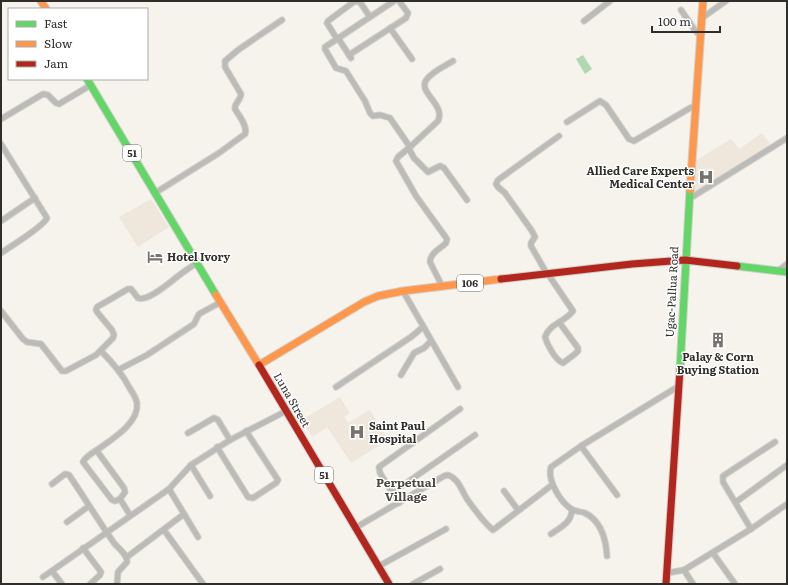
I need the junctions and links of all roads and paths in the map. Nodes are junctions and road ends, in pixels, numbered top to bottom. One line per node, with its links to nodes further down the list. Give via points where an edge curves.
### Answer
1 (399, 1): 11 (street, via 408,16)
2 (610, 1): 10 (street)
3 (703, 1): 8 (main road, Ugac-Pallua Road)
4 (726, 1): 8 (street)
5 (391, 2): 7 (street)
6 (681, 10): 12 (street)
7 (370, 17): 13 (street); 13 (street, via 360,2 355,1 327,23)
8 (702, 18): 12 (main road, Ugac-Pallua Road)
9 (282, 20): 24 (street, via 224,61 225,68 241,94 234,107 245,126 246,134)
10 (584, 21)
11 (390, 28): 13 (street, via 350,57); 14 (street)
12 (701, 37): 17 (main road, Ugac-Pallua Road)
13 (338, 39): 23 (street, via 325,49 336,68 346,71 373,116 380,114 390,118)
14 (412, 59)
15 (453, 61): 23 (street, via 426,80 425,88 440,112 440,117)
16 (89, 82): 18 (street, via 60,104 48,94 43,94); 24 (main road, 51)
17 (695, 106): 19 (street, via 634,141 629,139 606,105 600,101); 26 (main road, Ugac-Pallua Road)
18 (1, 119)
19 (567, 122)
20 (559, 136): 35 (street, via 496,184 532,230 535,237 531,246)
21 (787, 138): 26 (street)
22 (1, 144): 25 (street)
23 (409, 148): 27 (street, via 414,158 428,172 440,166 444,168); 36 (street, via 396,159 396,163 447,240 430,259)
24 (155, 192): 31 (main road, Luna Street / 51)
25 (35, 198): 28 (street); 29 (street, via 46,220)
26 (689, 199): 30 (main road, Ugac-Pallua Road)
27 (467, 200)
28 (1, 221)
29 (1, 253)
30 (685, 260): 33 (main road, 106); 35 (main road, 106); 47 (main road, Ugac-Pallua Road)
31 (197, 264): 38 (main road, Luna Street / 51); 43 (street, via 145,298 138,298 131,289 128,289 97,307 98,315 114,335)
32 (787, 264): 33 (street)
33 (778, 271): 34 (main road, 106)
34 (787, 272)
35 (547, 274): 36 (main road, 106); 40 (street, via 573,309 572,313)
36 (442, 286): 37 (main road, 106)
37 (403, 291): 41 (street); 44 (main road, 106, via 364,302)
38 (221, 302): 44 (main road, Luna Street / 51); 45 (street, via 198,315 194,324 147,356)
39 (1, 311): 43 (street, via 27,342 41,344 62,371 74,368)
40 (559, 322): 40 (street, via 547,331 545,337 559,361 563,363 575,354 578,348)
41 (423, 327): 42 (street); 48 (street)
42 (431, 341): 46 (street, via 414,353); 49 (street)
43 (101, 351): 45 (street)
44 (259, 365): 51 (main road, Luna Street / 51)
45 (118, 370): 59 (street, via 136,400 136,411 125,429)
46 (402, 375)
47 (679, 386): 57 (street); 94 (main road, Ugac-Pallua Road)
48 (336, 387)
49 (458, 387)
50 (460, 409): 66 (street, via 379,466 380,473)
51 (286, 411): 52 (street); 79 (main road, Luna Street / 51)
52 (246, 431): 55 (street); 58 (street, via 278,480 253,498 248,498)
53 (188, 433): 55 (street, via 214,418 218,420)
54 (474, 435): 66 (street)
55 (230, 440): 58 (street)
56 (775, 442): 70 (street, via 723,476 723,482)
57 (581, 446): 63 (street, via 551,467); 67 (street)
58 (217, 447): 60 (street)
59 (97, 451): 69 (street, via 124,488 125,492); 69 (street, via 83,462 112,500)
60 (191, 465): 64 (street); 68 (street)
61 (787, 465): 70 (street)
62 (52, 484): 73 (street, via 68,473)
63 (552, 485): 74 (street); 75 (street)
64 (169, 489): 76 (street); 77 (street)
65 (504, 491): 74 (street)
66 (392, 493): 71 (street)
67 (616, 495)
68 (210, 496)
69 (120, 499): 77 (street)
70 (736, 502): 81 (street)
71 (399, 503): 74 (street, via 448,475 455,478 483,520 494,530); 79 (street)
72 (787, 504): 81 (street)
73 (89, 506): 78 (street); 83 (street)
74 (518, 510)
75 (572, 510): 84 (street, via 571,517); 88 (street, via 585,513 600,528)
76 (184, 514): 82 (street); 85 (street)
77 (130, 516): 83 (street)
78 (66, 522)
79 (355, 528): 90 (main road, Luna Street / 51)
80 (446, 529): 90 (street)
81 (751, 529): 87 (street)
82 (164, 530): 89 (street); 99 (street)
83 (106, 532): 86 (street); 89 (street)
84 (551, 534)
85 (198, 537)
86 (83, 548): 93 (street); 97 (street, via 101,572)
87 (713, 553): 92 (street); 104 (street)
88 (607, 556)
89 (127, 557): 98 (street, via 127,562 118,572)
90 (379, 566): 100 (main road, Luna Street / 51)
91 (440, 569): 101 (street)
92 (684, 570): 94 (street); 103 (street)
93 (52, 571): 95 (street); 96 (street)
94 (667, 573): 102 (main road, Ugac-Pallua Road)
95 (43, 578)
96 (62, 584)
97 (90, 584)
98 (117, 584)
99 (203, 584)
100 (389, 584)
101 (414, 584)
102 (666, 584)
103 (694, 584)
104 (735, 584)

